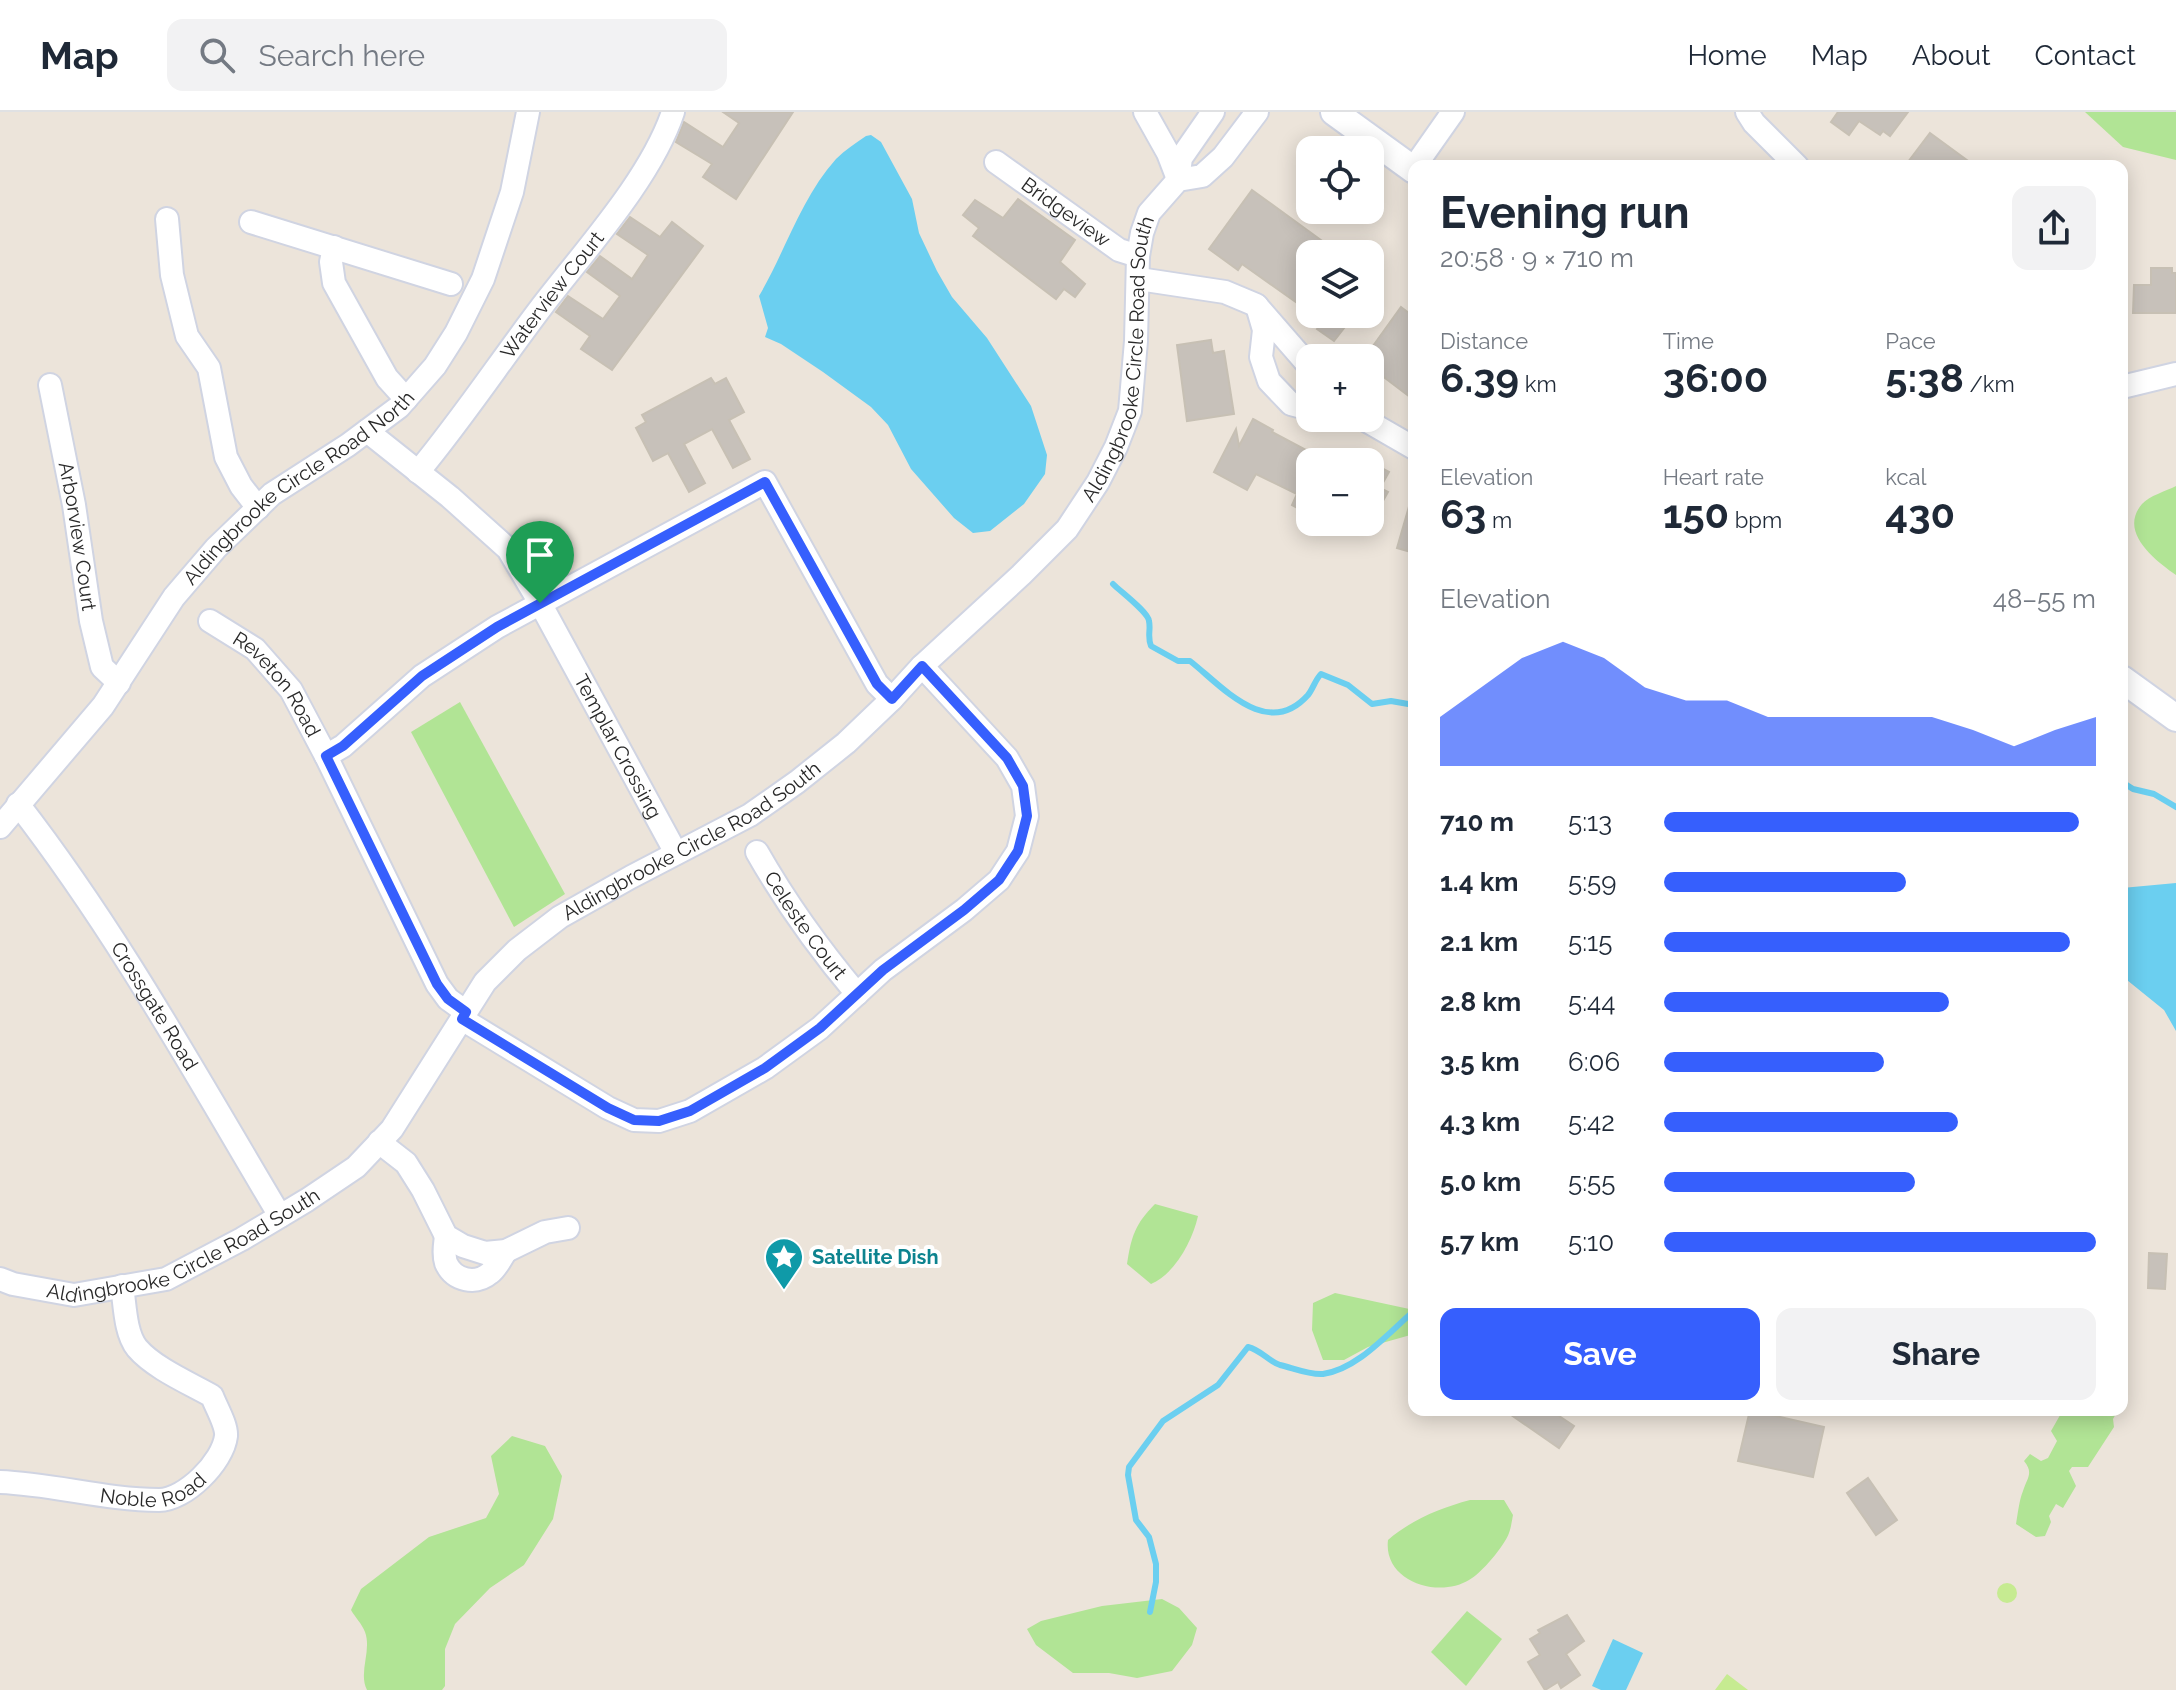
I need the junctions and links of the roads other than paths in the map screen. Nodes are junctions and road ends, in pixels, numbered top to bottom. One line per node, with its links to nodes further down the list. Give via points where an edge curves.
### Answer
1 (528, 112): 25 (street, Aldingbrooke Circle Road North, via 512,192 483,279 435,366)
2 (673, 112): 30 (street, Waterview Court, via 626,196)
3 (1145, 112): 13 (street)
4 (1213, 112): 13 (street, Aldingbrooke Circle Road South, via 1181,158)
5 (1257, 112): 13 (street, Aldingbrooke Circle Road South, via 1202,176)
6 (1334, 112): 12 (street)
7 (1453, 112): 9 (street)
8 (1747, 112): 10 (street)
9 (1420, 160)
10 (1791, 160)
11 (996, 162): 17 (street, Bridgeview, via 1119,250)
12 (1408, 164)
13 (1178, 180): 17 (street, Aldingbrooke Circle Road South, via 1149,213)
14 (167, 219): 31 (street, via 172,275 187,336 209,368 226,457)
15 (251, 222): 16 (street)
16 (334, 247): 19 (street); 25 (street, via 334,283 387,378)
17 (1138, 256): 18 (street, Aldingbrooke Circle Road South)
18 (1139, 279): 20 (street, via 1225,292); 34 (street, Aldingbrooke Circle Road South, via 1130,411 1098,482 1067,529)
19 (451, 284)
20 (1256, 305): 21 (street); 26 (street, via 1269,381)
21 (1296, 351)
22 (2176, 374): 24 (street)
23 (50, 385): 35 (street, Arborview Court, via 91,621 102,667)
24 (2128, 386)
25 (406, 399): 27 (street, Aldingbrooke Circle Road North)
26 (1296, 405)
27 (367, 431): 30 (street, Templar Crossing); 31 (street, Aldingbrooke Circle Road North)
28 (1384, 431): 29 (street)
29 (1408, 445)
30 (418, 472): 32 (street, Templar Crossing, via 508,549)
31 (258, 508): 35 (street, Aldingbrooke Circle Road North, via 174,597)
32 (540, 603): 37 (street, via 765,482 877,684); 39 (street, via 422,676); 43 (street, Templar Crossing)
33 (210, 621): 39 (street, Reveton Road, via 255,649 291,690)
34 (922, 666): 37 (street, Aldingbrooke Circle Road South); 44 (street, Reveton Road, via 1007,758 1023,786 1027,816 1018,851 999,880)
35 (119, 683): 40 (street, Aldingbrooke Circle Road North, via 81,735)
36 (2128, 683): 38 (street)
37 (892, 699): 43 (street, Aldingbrooke Circle Road South, via 797,782 750,815)
38 (2176, 718)
39 (326, 756): 45 (street, Reveton Road, via 437,984)
40 (18, 804): 41 (street, Aldingbrooke Circle Road North); 47 (street, Crossgate Road, via 145,990)
41 (0, 827)
42 (757, 852): 44 (street, Celeste Court, via 820,950)
43 (676, 853): 45 (street, Aldingbrooke Circle Road South, via 560,917 517,950 485,982)
44 (857, 994): 45 (street, Reveton Road, via 765,1068 690,1111 659,1121 634,1120 608,1108)
45 (464, 1016): 46 (street, Aldingbrooke Circle Road South)
46 (379, 1142): 47 (street, Aldingbrooke Circle Road South, via 356,1167); 49 (street, via 406,1163)
47 (280, 1216): 52 (street, Aldingbrooke Circle Road South, via 166,1279)
48 (568, 1228): 50 (street, via 545,1232)
49 (446, 1236): 50 (street, via 485,1253); 50 (street, via 446,1262 467,1281 492,1272)
50 (506, 1251)
51 (0, 1279): 52 (street, Aldingbrooke Circle Road South, via 74,1295)
52 (122, 1286): 53 (street, Noble Road, via 136,1347 212,1396 226,1435 217,1459 195,1485 162,1500)
53 (0, 1482)

